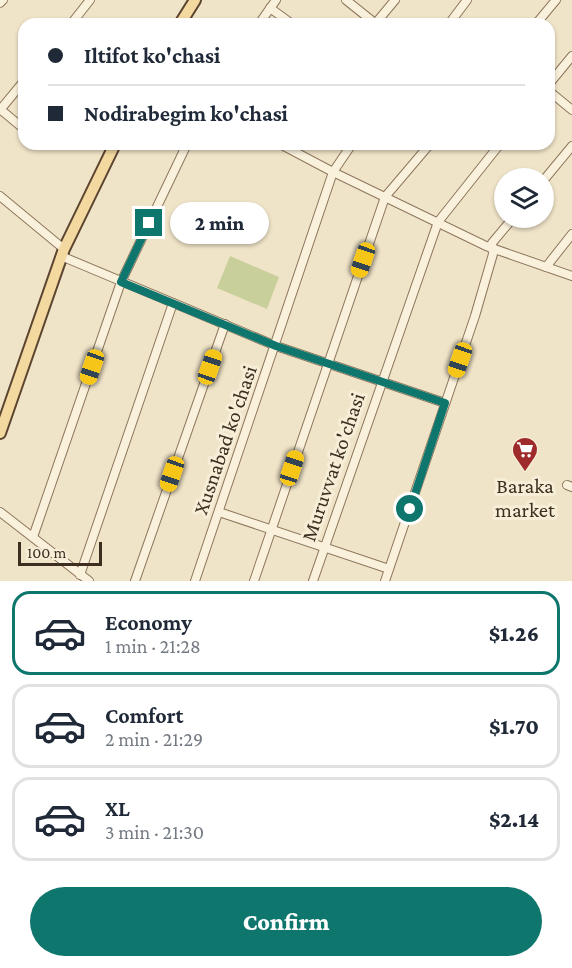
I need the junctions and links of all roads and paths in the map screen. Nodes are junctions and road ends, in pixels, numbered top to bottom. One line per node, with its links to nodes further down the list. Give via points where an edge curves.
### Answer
1 (90, 0): 9 (street)
2 (195, 0): 10 (main road)
3 (276, 0): 8 (street)
4 (346, 0): 13 (street)
5 (395, 0): 14 (street)
6 (467, 0): 15 (street)
7 (556, 0): 16 (street)
8 (270, 8): 11 (street); 12 (street)
9 (77, 18)
10 (184, 18)
11 (264, 18)
12 (284, 18)
13 (368, 18)
14 (381, 18)
15 (454, 18)
16 (541, 18)
17 (572, 56): 18 (street)
18 (555, 77)
19 (18, 88): 21 (street)
20 (555, 96): 22 (street)
21 (0, 110): 23 (street)
22 (572, 110)
23 (18, 124)
24 (572, 146): 31 (street)
25 (112, 150): 39 (main road)
26 (184, 150): 42 (street)
27 (291, 150): 32 (street)
28 (348, 150): 32 (street, Xusnabad ko'chasi)
29 (425, 150): 34 (street)
30 (495, 150): 35 (street, Muruvvat ko'chasi)
31 (554, 168)
32 (333, 172): 34 (street); 45 (street, Xusnabad ko'chasi)
33 (0, 196): 39 (street)
34 (385, 197): 35 (street); 46 (street)
35 (438, 222): 38 (street); 47 (street, Muruvvat ko'chasi)
36 (505, 228): 38 (street)
37 (572, 234): 40 (street)
38 (492, 248): 40 (street); 48 (street, via 475,316)
39 (62, 252): 42 (street); 49 (main road)
40 (546, 267): 41 (street)
41 (572, 276)
42 (121, 282): 43 (street); 53 (street)
43 (173, 303): 44 (street); 56 (street)
44 (225, 324): 45 (street); 58 (street)
45 (276, 346): 46 (street); 51 (street, Xusnabad ko'chasi)
46 (327, 363): 47 (street); 52 (street)
47 (382, 381): 48 (street); 54 (street, Muruvvat ko'chasi)
48 (445, 403): 55 (street)
49 (0, 433)
50 (0, 512): 53 (street)
51 (219, 512): 52 (street); 59 (street, Xusnabad ko'chasi)
52 (271, 531): 54 (street); 60 (street)
53 (33, 537): 56 (street)
54 (324, 548): 55 (street); 61 (street, Muruvvat ko'chasi)
55 (389, 569): 62 (street)
56 (80, 575): 57 (street)
57 (89, 581)
58 (135, 581)
59 (195, 581)
60 (254, 581)
61 (313, 581)
62 (385, 581)

